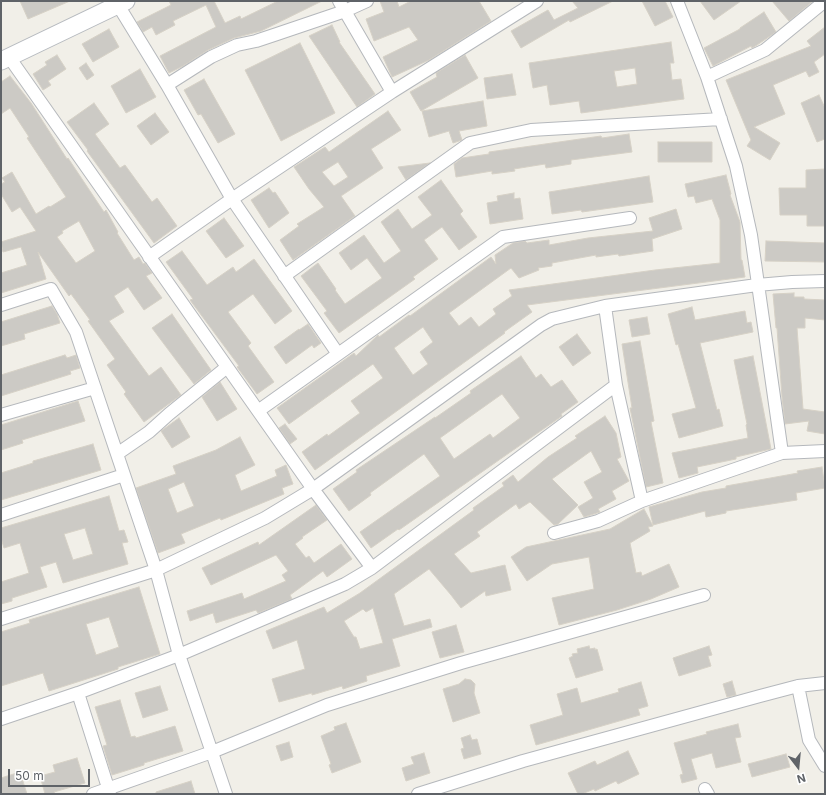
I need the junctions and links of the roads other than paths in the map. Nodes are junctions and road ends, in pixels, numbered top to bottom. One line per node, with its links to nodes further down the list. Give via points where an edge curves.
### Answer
1 (367, 1): 6 (street)
2 (537, 1): 10 (street)
3 (677, 1): 8 (street)
4 (825, 1): 8 (street, via 765,50)
5 (122, 3): 7 (main road); 9 (street)
6 (342, 6): 9 (street, via 263,39 237,45 211,57); 10 (street)
7 (5, 59): 14 (street)
8 (707, 77): 11 (street)
9 (167, 85): 12 (street)
10 (392, 92): 12 (street)
11 (721, 119): 15 (street, via 531,130 470,143); 17 (street, via 736,166 751,235)
12 (232, 199): 14 (street); 15 (street)
13 (630, 218): 20 (street, via 503,237)
14 (150, 257): 21 (street)
15 (284, 276): 20 (street)
16 (825, 281): 17 (street)
17 (758, 285): 19 (street); 27 (street)
18 (1, 305): 23 (street, via 51,289 76,332)
19 (605, 306): 22 (street); 30 (street, via 552,319 541,325)
20 (338, 354): 24 (street)
21 (227, 367): 24 (street); 28 (street, via 149,432)
22 (616, 385): 31 (street); 34 (street)
23 (95, 388): 25 (street); 28 (street)
24 (258, 411): 30 (street)
25 (1, 415)
26 (825, 451): 27 (street)
27 (782, 453): 31 (street)
28 (117, 454): 29 (street)
29 (124, 475): 32 (street); 35 (street)
30 (313, 489): 34 (street); 35 (street, via 265,518)
31 (642, 501): 33 (street, via 598,521)
32 (1, 514)
33 (554, 533)
34 (372, 568): 38 (street, via 345,584)
35 (156, 570): 37 (street); 38 (street)
36 (704, 595): 43 (street, via 369,691 327,705)
37 (1, 618)
38 (179, 655): 41 (street); 43 (street)
39 (825, 683): 40 (street)
40 (798, 686): 44 (street, via 809,740); 48 (street, via 523,761)
41 (78, 693): 42 (street); 45 (street)
42 (1, 719)
43 (212, 752): 45 (street); 47 (street)
44 (825, 766)
45 (109, 791): 46 (street)
46 (92, 794)
47 (226, 794)
48 (418, 794)

